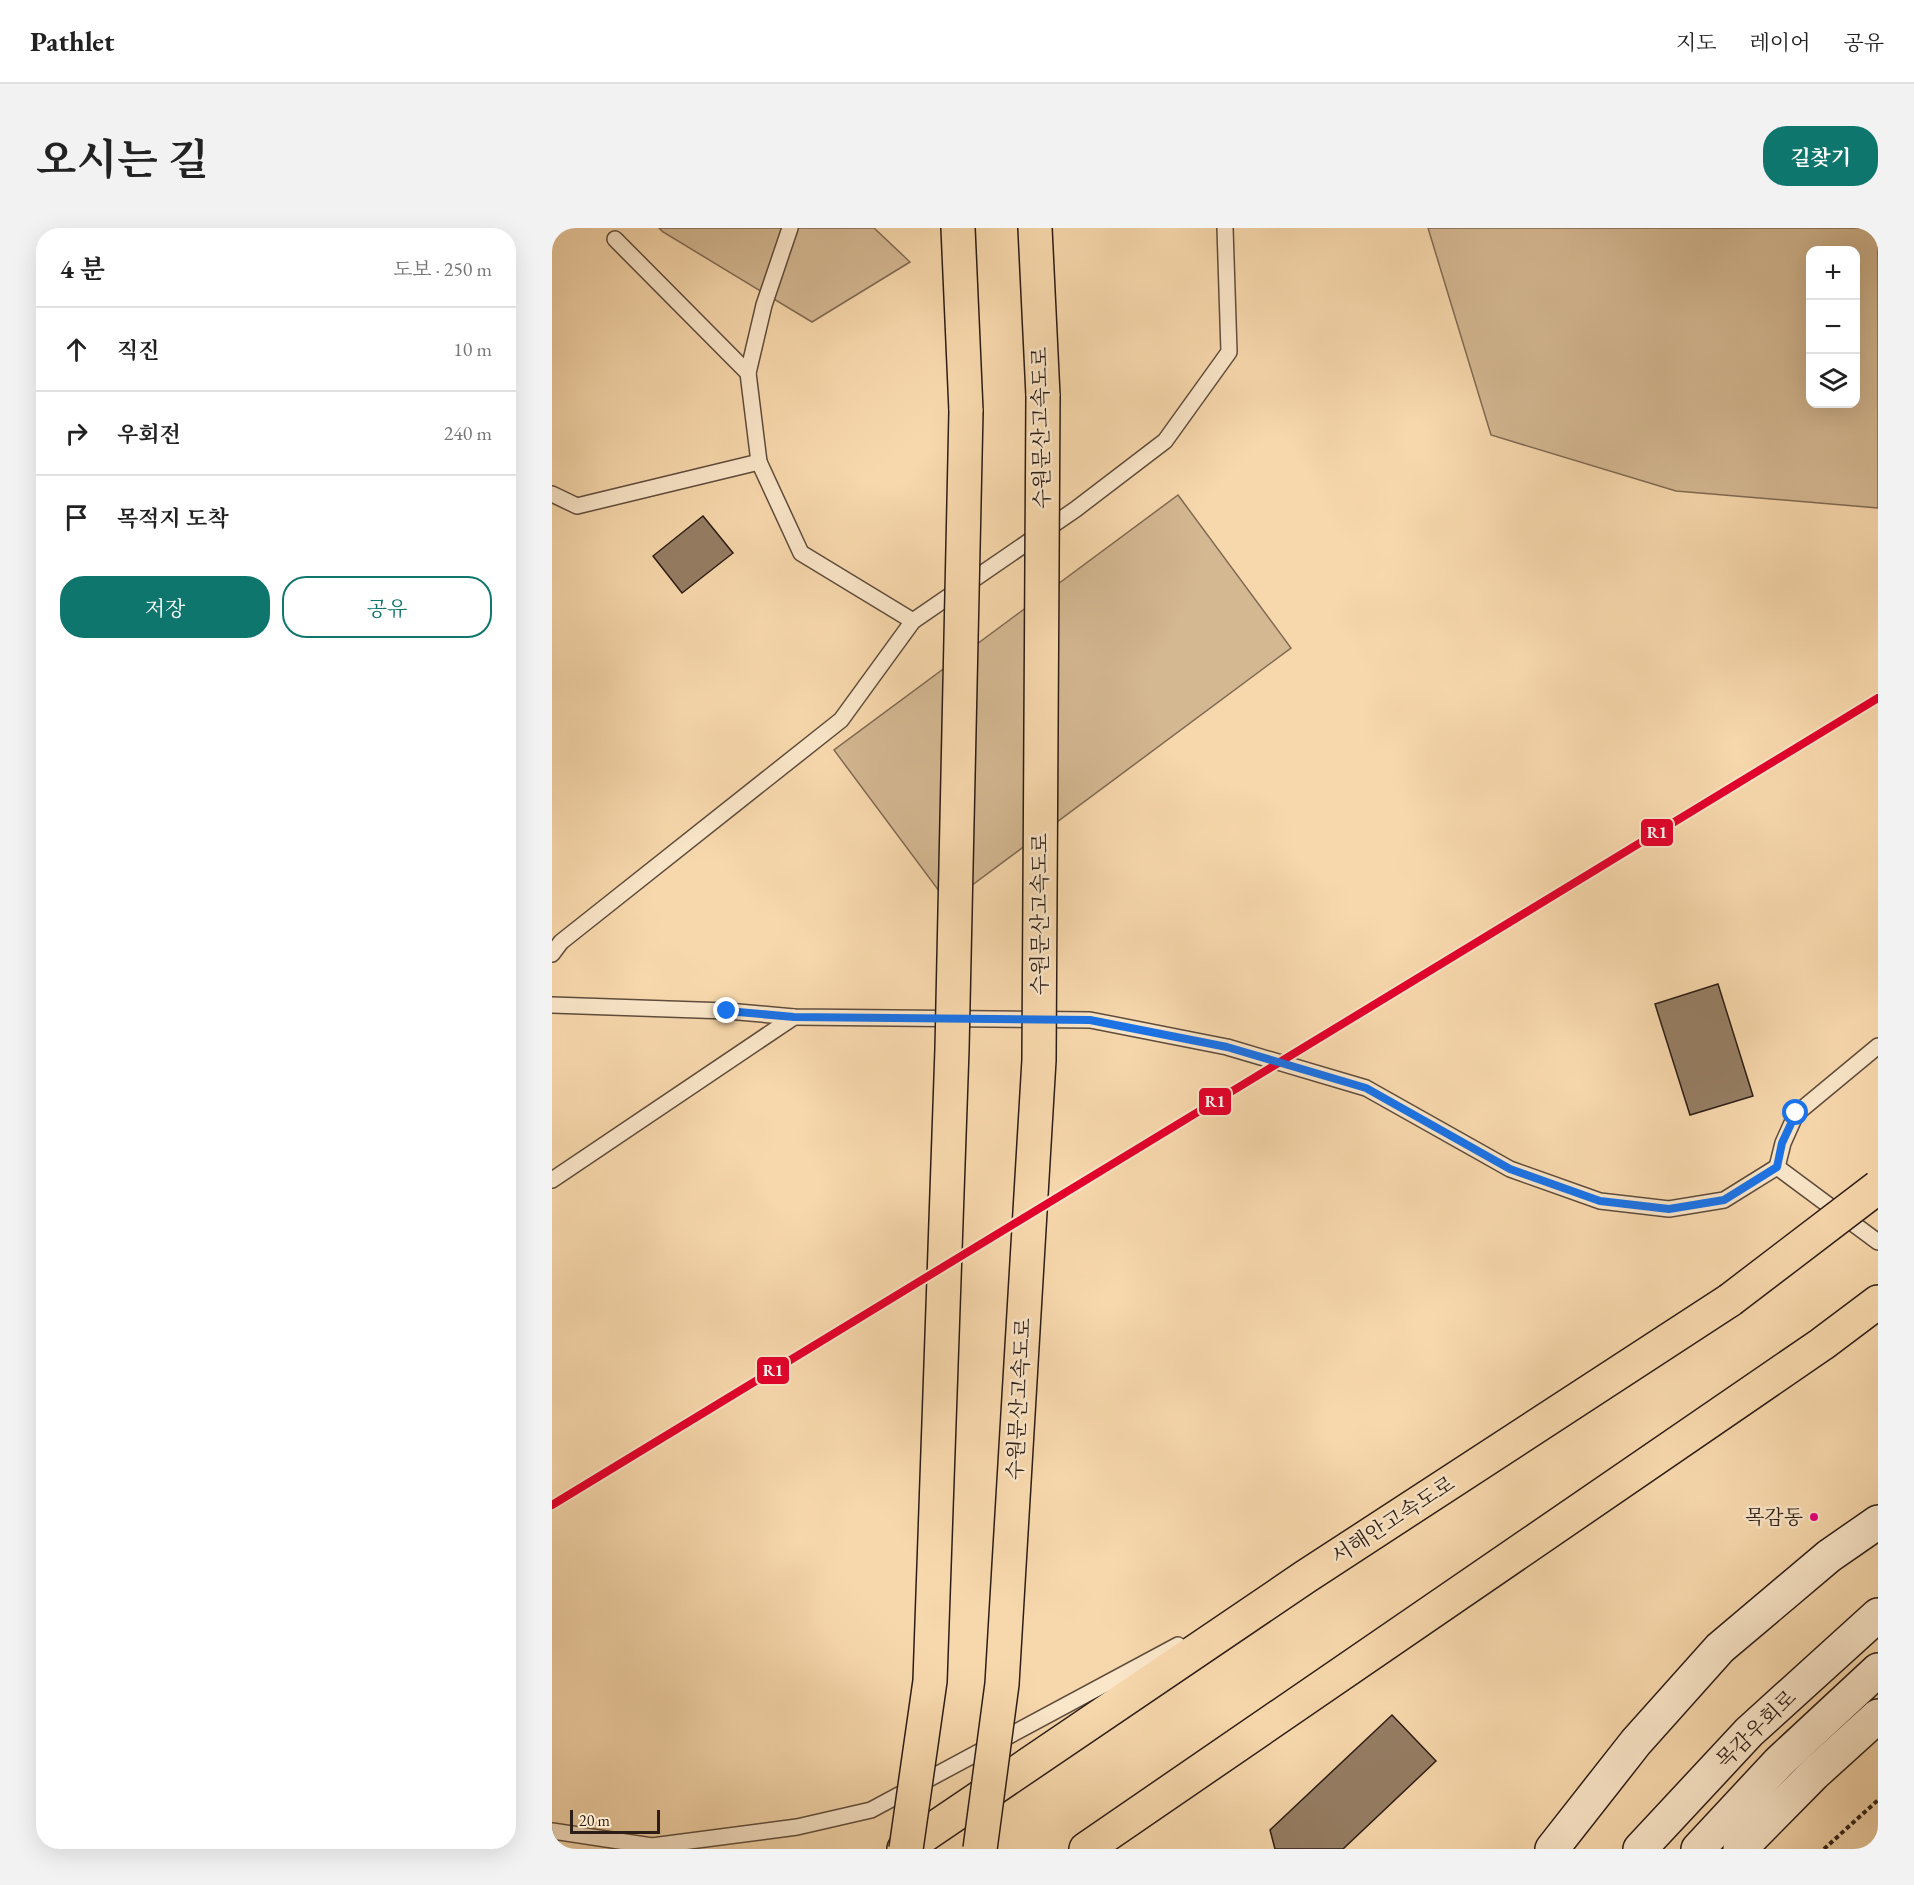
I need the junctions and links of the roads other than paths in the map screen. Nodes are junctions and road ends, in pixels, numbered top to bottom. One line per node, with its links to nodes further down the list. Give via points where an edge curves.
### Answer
1 (790, 228): 6 (lane, via 764,305)
2 (957, 228): 26 (highway, bridge, via 966,411 951,1061 930,1681)
3 (1035, 228): 27 (highway, 수원문산고속도로, bridge, via 1043,396 1039,1060 1002,1684)
4 (1225, 228): 9 (lane, via 1229,352 1165,441 1076,509)
5 (615, 239): 6 (lane)
6 (748, 373): 7 (lane)
7 (759, 462): 8 (lane, via 578,506); 9 (lane, via 801,553)
8 (552, 495)
9 (913, 621): 10 (lane, via 841,720 561,942)
10 (552, 954)
11 (552, 1005): 12 (lane)
12 (794, 1017): 14 (lane, via 1090,1020 1227,1047 1366,1088 1510,1169 1600,1201 1669,1209 1724,1200); 15 (lane)
13 (1878, 1046): 14 (lane, via 1796,1113 1782,1143)
14 (1777, 1167): 17 (lane)
15 (552, 1180)
16 (1878, 1187): 20 (highway, 서해안고속도로, bridge, via 1730,1300)
17 (1878, 1242)
18 (1878, 1302): 24 (highway)
19 (1878, 1522): 30 (main road, via 1829,1556 1720,1648 1636,1742)
20 (1305, 1577): 25 (lane, via 871,1810 797,1827 652,1846); 26 (highway, 서해안고속도로)
21 (1878, 1615): 31 (main road, 목감우회로, via 1749,1732)
22 (1878, 1670): 32 (main road, 목감우회로, via 1779,1762)
23 (1878, 1716): 33 (main road)
24 (1119, 1827): 28 (highway); 29 (highway)
25 (552, 1831)
26 (905, 1849)
27 (980, 1849)
28 (1086, 1849)
29 (1096, 1849)
30 (1552, 1849)
31 (1640, 1849)
32 (1698, 1849)
33 (1740, 1849)

